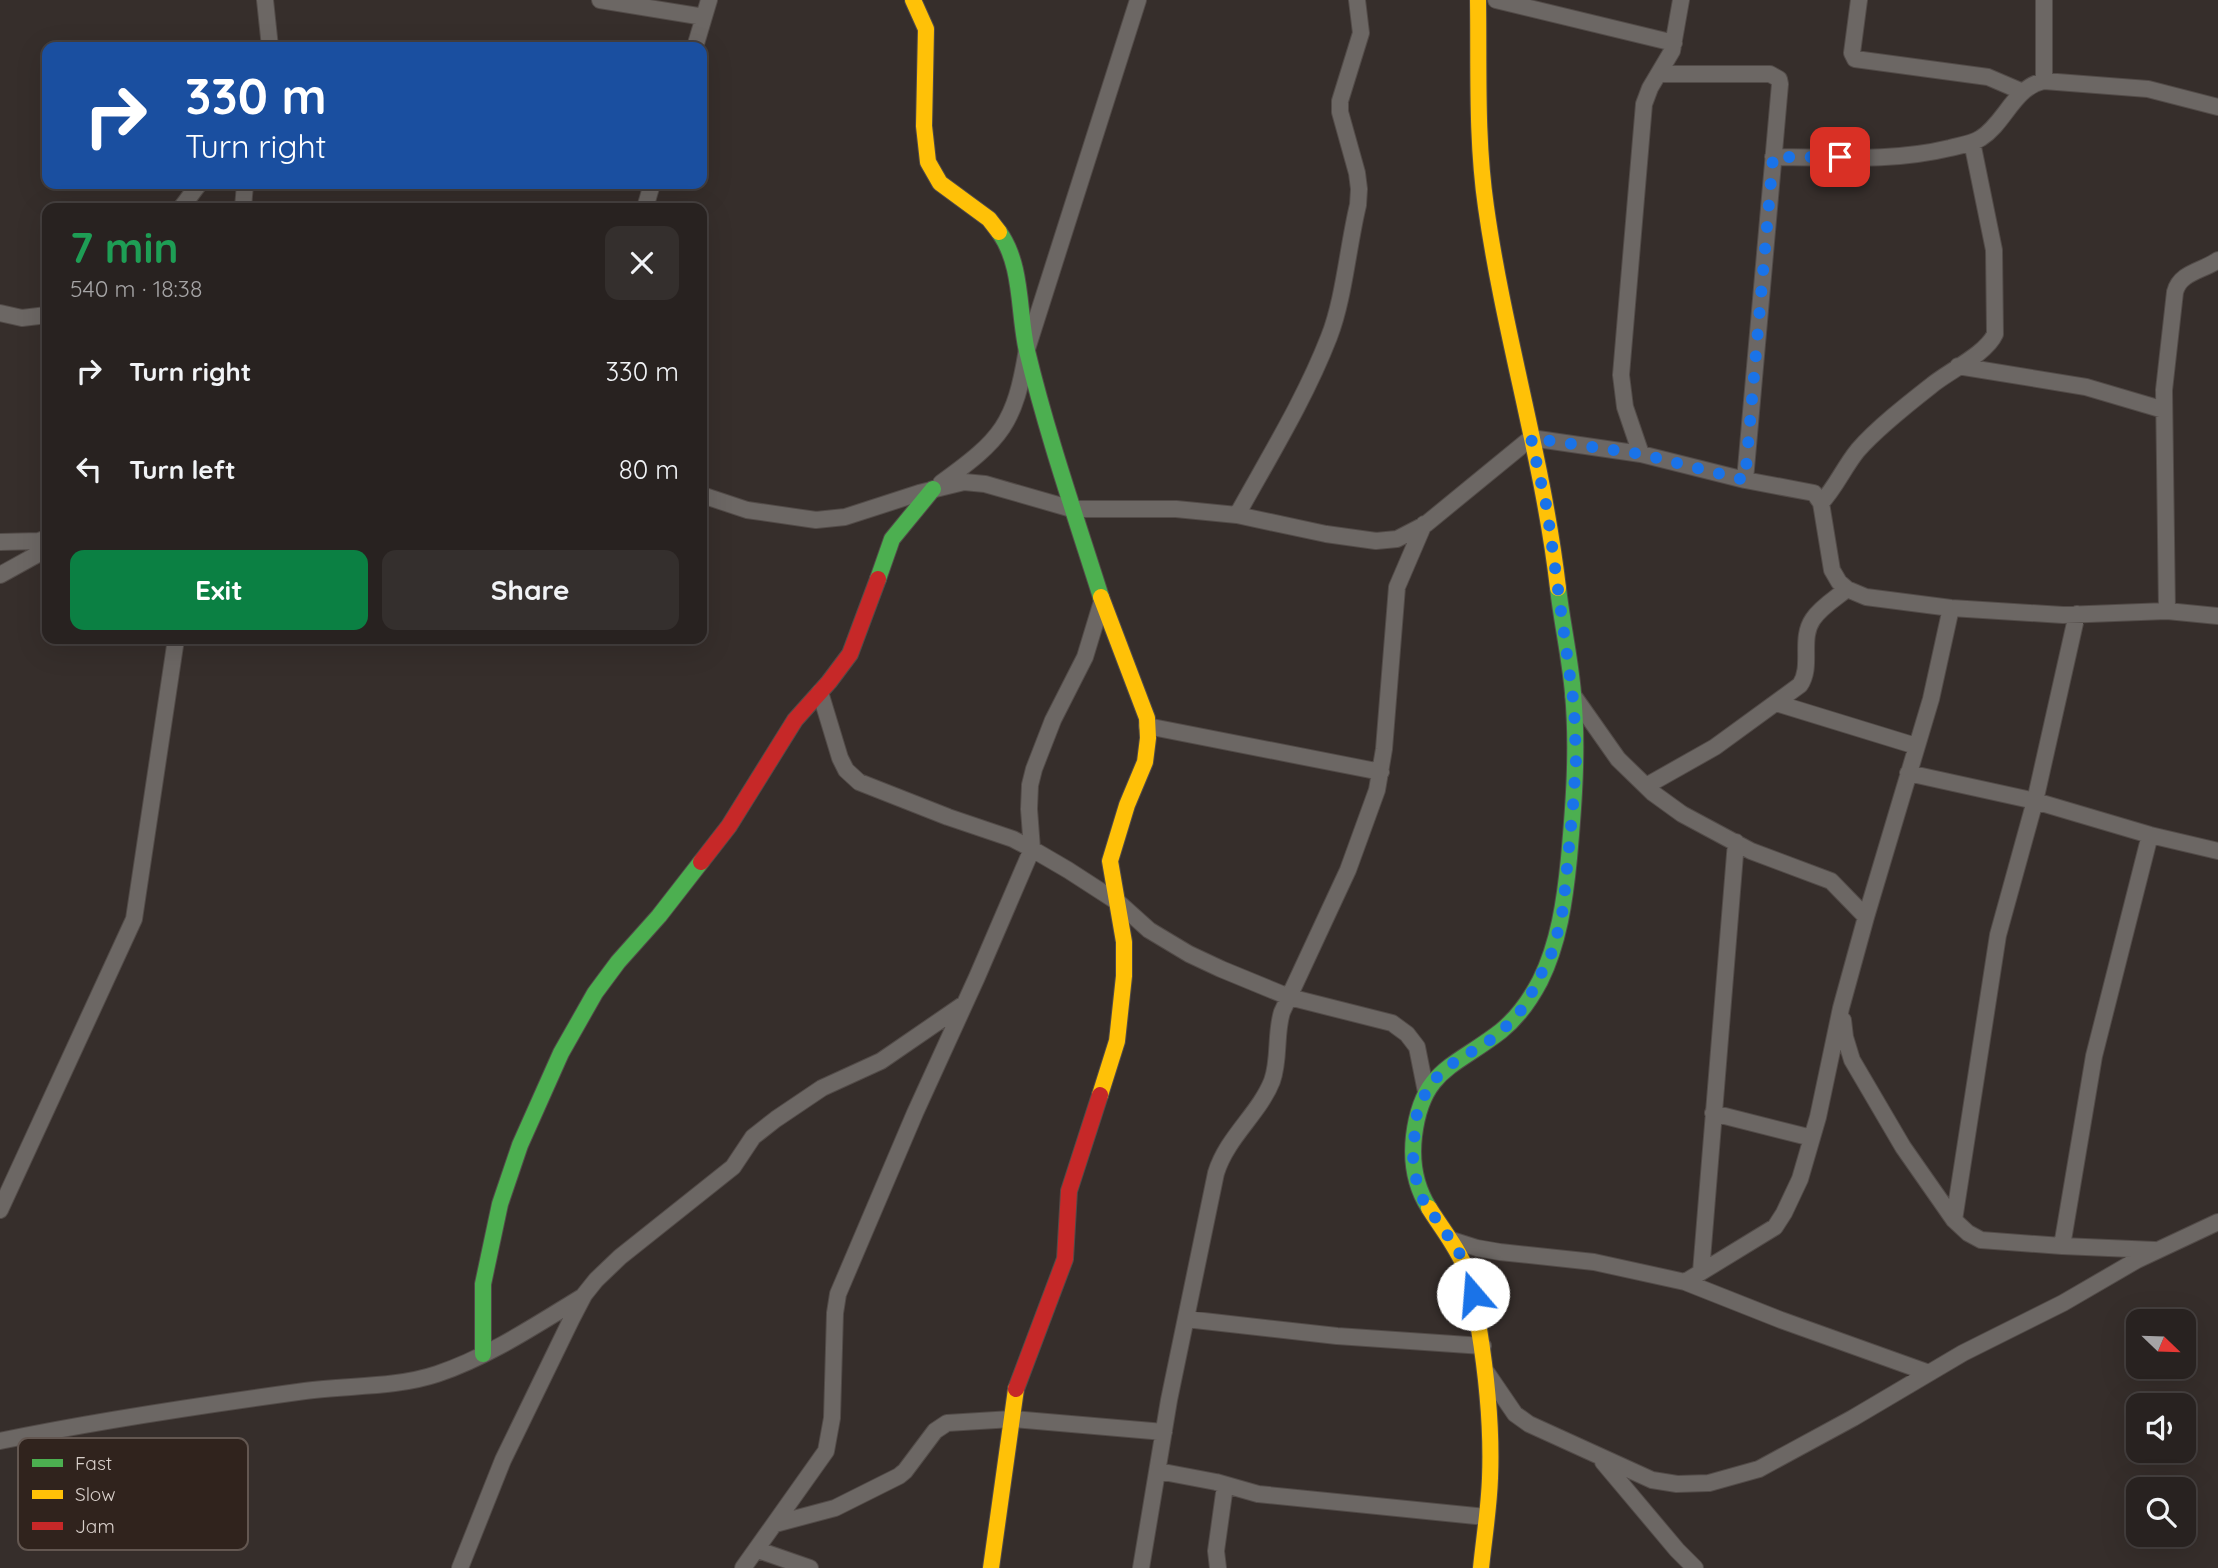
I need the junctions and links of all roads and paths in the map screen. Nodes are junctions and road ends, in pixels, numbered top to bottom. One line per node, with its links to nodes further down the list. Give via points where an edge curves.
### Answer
1 (265, 0): 13 (street)
2 (600, 0): 12 (street)
3 (709, 0): 12 (street)
4 (913, 0): 25 (street, via 926,29 928,162 940,183 989,219 1006,242)
5 (1138, 0): 25 (street)
6 (1357, 0): 35 (street, via 1361,33 1340,112 1359,189 1358,205 1336,311 1305,389)
7 (1479, 0): 28 (street, via 1481,172 1501,300)
8 (1496, 0): 15 (street)
9 (1681, 0): 15 (street)
10 (1859, 0): 18 (street, via 1852,53 1858,61 1988,77)
11 (2044, 0): 17 (street)
12 (704, 16): 14 (street)
13 (269, 42)
14 (696, 42)
15 (1674, 43): 16 (street)
16 (1659, 74): 21 (street, via 1775,75 1780,84); 29 (street, via 1644,103 1621,374 1625,407)
17 (2044, 82): 18 (street); 19 (street, via 2148,89)
18 (2022, 92): 20 (street, via 1988,132)
19 (2218, 107)
20 (1972, 142): 21 (street, via 1894,158); 26 (street, via 1994,250 1995,329 1992,340)
21 (1773, 157): 30 (street)
22 (2218, 260): 27 (street, via 2178,284)
23 (0, 313): 24 (street, via 22,318)
24 (42, 316)
25 (1027, 349): 31 (street, via 1014,409 995,440); 34 (street)
26 (1958, 366): 27 (street, via 2086,387); 33 (street, via 1865,442)
27 (2164, 410): 44 (street)
28 (1531, 438): 29 (street); 36 (street); 49 (street, via 1547,509)
29 (1641, 454): 30 (street)
30 (1745, 480): 33 (street, via 1814,492)
31 (933, 489): 32 (street, via 845,517 816,520 747,510); 34 (street, via 956,483 985,484); 48 (street, via 892,540 850,654)
32 (707, 497)
33 (1821, 503): 41 (street, via 1832,570)
34 (1072, 509): 35 (street, via 1176,509); 42 (street)
35 (1237, 515): 36 (street, via 1376,541 1398,539)
36 (1424, 524): 53 (street, via 1397,587)
37 (42, 540): 38 (street)
38 (0, 542)
39 (42, 552): 40 (street)
40 (0, 575)
41 (1847, 589): 43 (street, via 1866,597); 50 (street, via 1813,618 1805,643 1803,681)
42 (1102, 601): 51 (street); 59 (street, via 1085,657 1034,769 1029,809)
43 (1951, 608): 45 (street); 52 (street)
44 (2167, 611): 45 (street); 46 (street)
45 (2077, 614): 56 (street)
46 (2218, 616)
47 (175, 644): 69 (street, via 134,919)
48 (820, 692): 59 (street, via 840,758 859,782); 80 (street, via 795,720 729,826 595,993 561,1053 520,1145 500,1205 483,1284)
49 (1573, 695): 55 (street, via 1618,759); 66 (street, via 1573,806 1563,909 1554,948 1517,1016 1495,1037 1450,1065)
50 (1776, 703): 52 (street); 55 (street, via 1715,747)
51 (1147, 726): 53 (street); 61 (street, via 1144,762 1110,861)
52 (1916, 746): 54 (street)
53 (1381, 772): 63 (street, via 1348,870)
54 (1908, 772): 56 (street); 62 (street)
55 (1646, 786): 58 (street, via 1682,814)
56 (2035, 801): 57 (street); 70 (street, via 1997,934)
57 (2150, 835): 60 (street); 73 (street, via 2094,1056)
58 (1736, 842): 62 (street, via 1831,881); 67 (street)
59 (1032, 849): 61 (street); 64 (street)
60 (2218, 851)
61 (1119, 904): 63 (street, via 1149,930 1189,954); 83 (street, via 1124,976 1117,1041 1069,1191 1065,1258 1017,1385)
62 (1866, 917): 65 (street)
63 (1289, 997): 66 (street, via 1392,1024 1407,1034 1417,1047); 78 (street, via 1278,1024 1272,1081 1220,1161)
64 (966, 1002): 77 (street, via 881,1062 822,1088 776,1119 754,1137 733,1167 620,1257); 90 (street, via 838,1294 826,1451)
65 (1841, 1007): 68 (street); 70 (street, via 1852,1060 1903,1147)
66 (1426, 1092): 72 (street, via 1415,1128 1417,1185)
67 (1713, 1112): 68 (street); 75 (street)
68 (1812, 1138): 75 (street, via 1800,1179 1775,1227)
69 (0, 1210)
70 (1954, 1220): 73 (street, via 1980,1240)
71 (2218, 1222): 74 (street)
72 (1452, 1240): 76 (street, via 1500,1252 1594,1262); 79 (street, via 1468,1273)
73 (2062, 1246): 74 (street)
74 (2158, 1250): 82 (street)
75 (1701, 1272): 76 (street)
76 (1685, 1282): 82 (street)
77 (584, 1295): 80 (street); 92 (street, via 503,1460)
78 (1186, 1319): 79 (street); 84 (street)
79 (1483, 1346): 81 (street)
80 (483, 1354): 85 (street, via 421,1379 250,1398)
81 (1488, 1373): 86 (street, via 1522,1420); 89 (street)
82 (1930, 1373): 86 (street, via 1759,1469 1709,1483 1652,1480)
83 (1012, 1419): 84 (street); 90 (street, via 947,1423 935,1431 899,1476 835,1507); 95 (street)
84 (1164, 1432): 87 (street)
85 (0, 1441)
86 (1599, 1458): 99 (street)
87 (1158, 1471): 88 (street); 96 (street)
88 (1225, 1486): 89 (street, via 1258,1494); 97 (street, via 1216,1550)
89 (1486, 1517): 98 (street)
90 (775, 1524): 91 (street)
91 (758, 1550): 93 (street); 94 (street)
92 (460, 1568)
93 (743, 1568)
94 (810, 1568)
95 (991, 1568)
96 (1141, 1568)
97 (1218, 1568)
98 (1481, 1568)
99 (1695, 1568)

